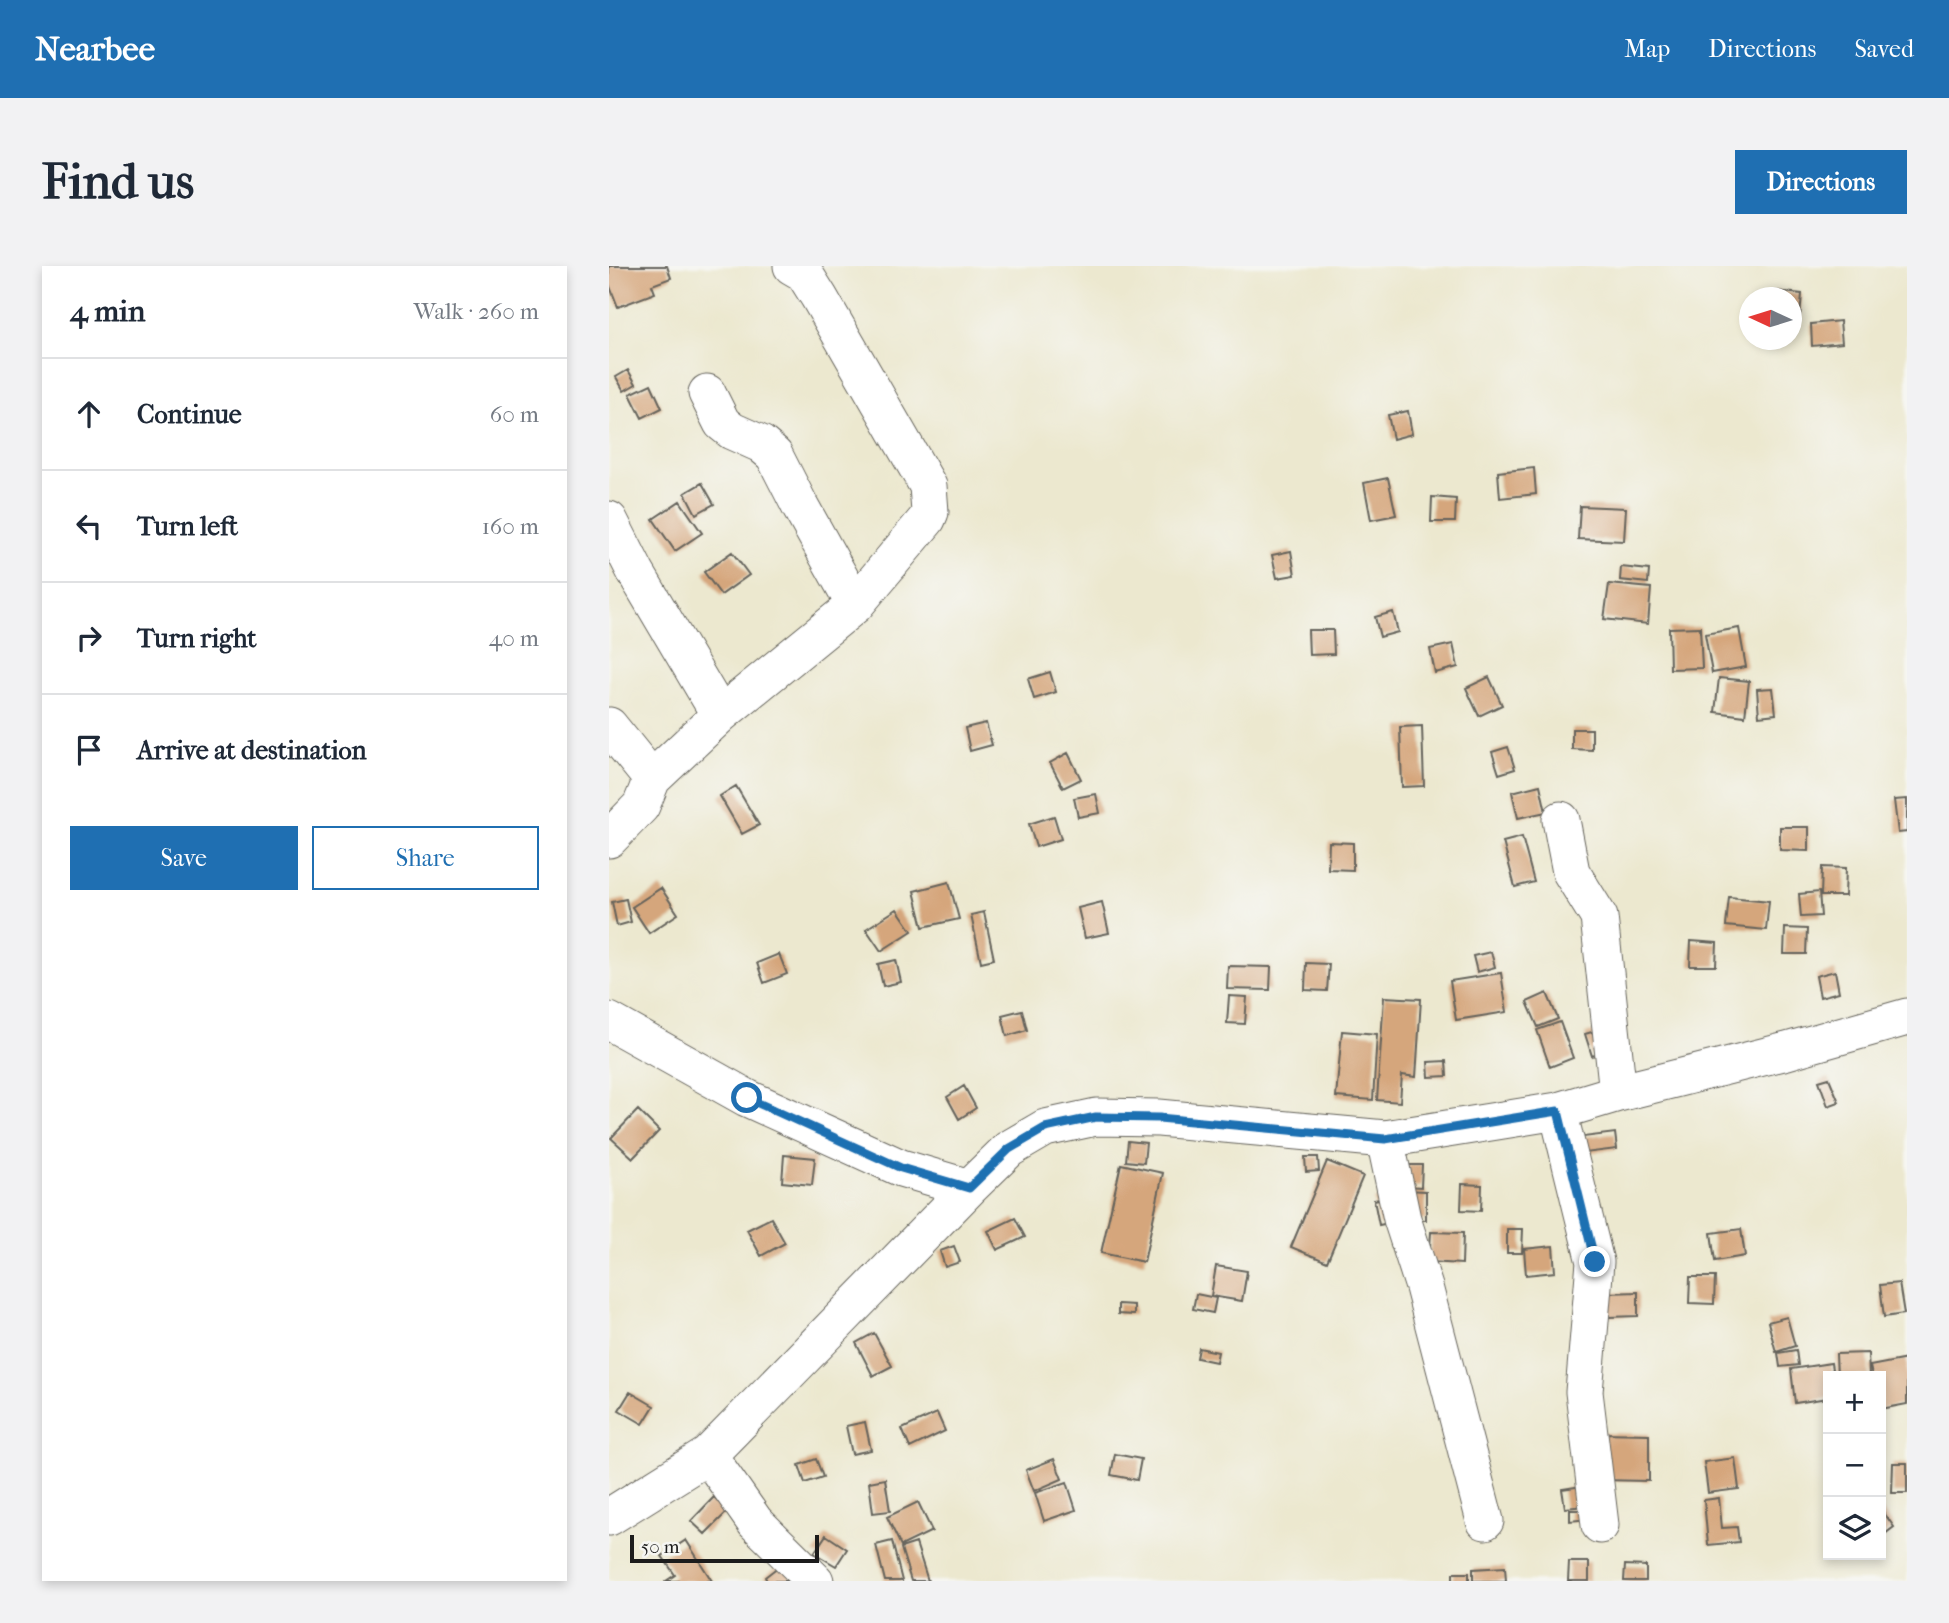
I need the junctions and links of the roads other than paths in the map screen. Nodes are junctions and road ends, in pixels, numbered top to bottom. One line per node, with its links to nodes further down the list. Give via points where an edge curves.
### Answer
1 (792, 266): 4 (street, via 804,273 928,486 927,519)
2 (707, 393): 4 (street, via 722,423 775,455)
3 (609, 520): 5 (street)
4 (855, 605): 5 (street)
5 (720, 715): 7 (street)
6 (609, 726): 7 (street)
7 (652, 779): 9 (street, via 641,806)
8 (1561, 820): 12 (street, via 1571,872 1599,917)
9 (609, 839)
10 (1907, 1017): 12 (street)
11 (609, 1021): 15 (street, via 747,1098 901,1168)
12 (1618, 1094): 13 (street)
13 (1558, 1111): 14 (street); 19 (street, via 1595,1262 1584,1392)
14 (1385, 1139): 15 (street, via 1159,1118 1096,1117 1045,1128 1009,1149); 18 (street, via 1402,1219)
15 (969, 1188): 16 (street)
16 (708, 1455): 17 (street); 20 (street, via 755,1522)
17 (609, 1517)
18 (1485, 1521)
19 (1600, 1525)
20 (815, 1581)

